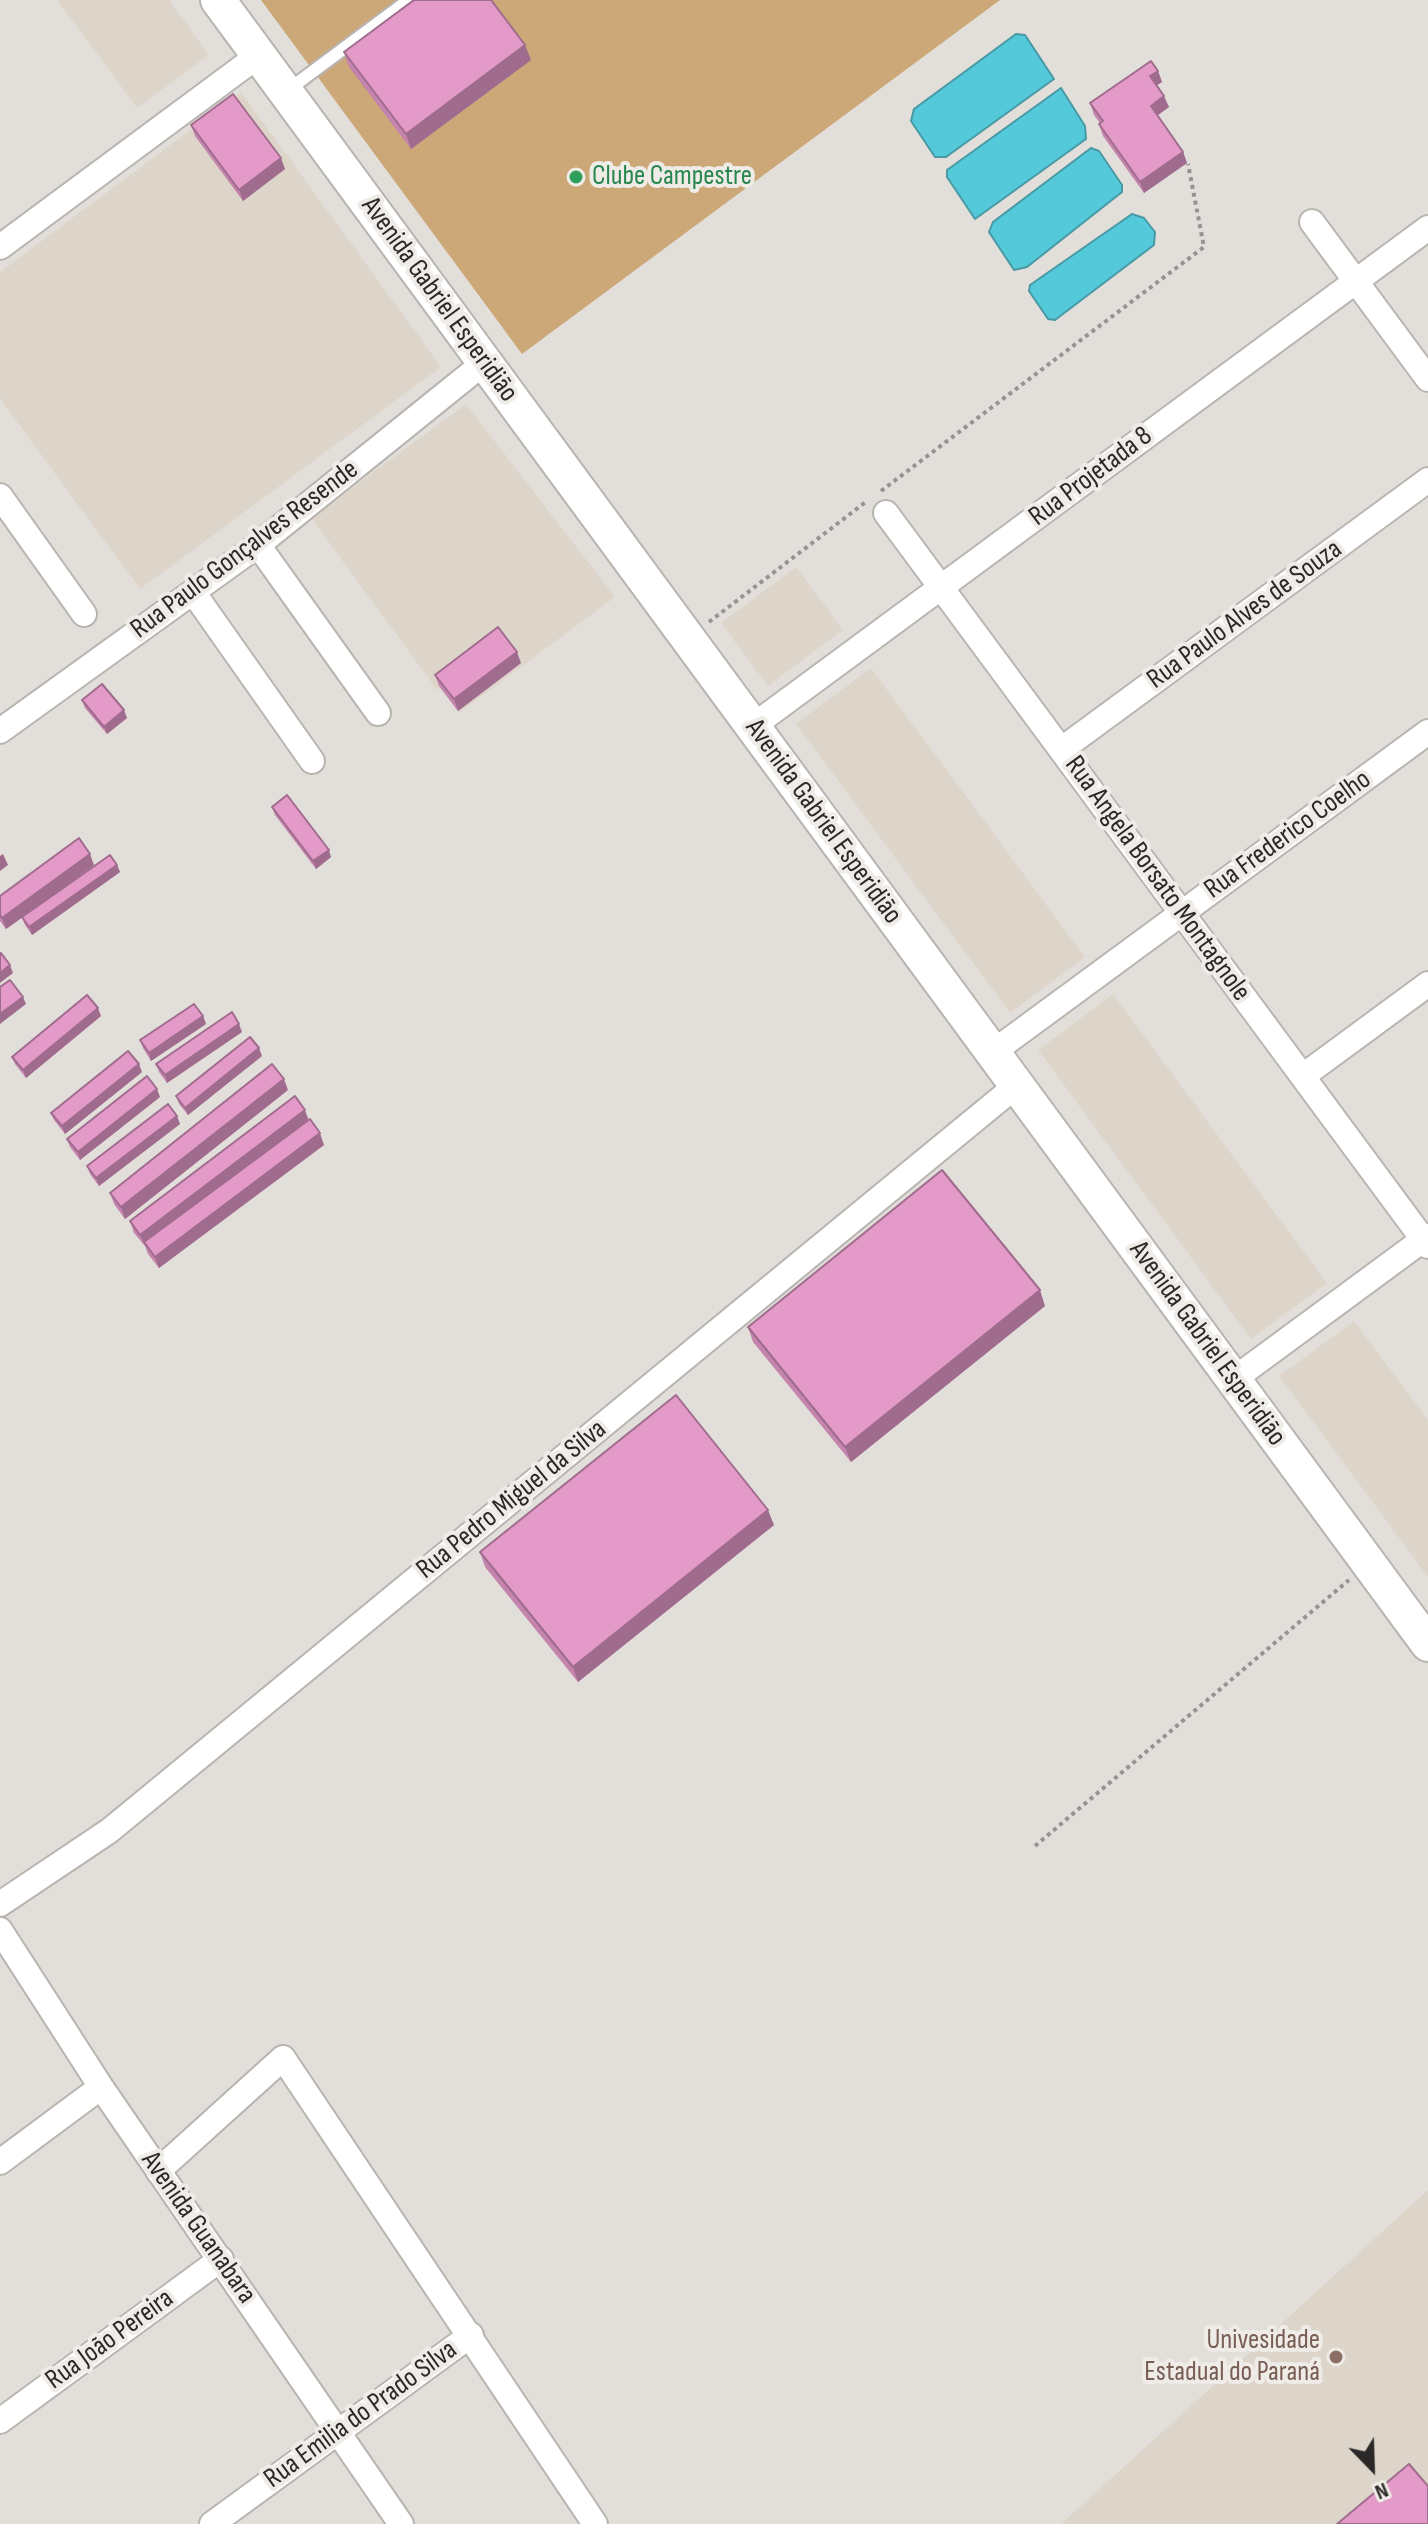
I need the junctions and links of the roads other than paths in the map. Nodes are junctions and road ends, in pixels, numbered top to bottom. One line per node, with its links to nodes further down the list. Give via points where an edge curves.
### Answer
1 (218, 0): 3 (main road, Avenida Gabriel Esperidião)
2 (409, 0): 4 (lane)
3 (259, 55): 4 (main road, Avenida Gabriel Esperidião); 7 (street)
4 (286, 92): 9 (main road, Avenida Gabriel Esperidião)
5 (1312, 222): 8 (street)
6 (1428, 228): 8 (street, Rua Projetada 8)
7 (0, 247)
8 (1355, 282): 10 (street); 15 (street, Rua Projetada 8)
9 (485, 362): 14 (street, Rua Paulo Gonçalves Resende); 19 (main road, Avenida Gabriel Esperidião)
10 (1428, 379)
11 (1428, 480): 22 (street, Rua Paulo Alves de Souza)
12 (0, 496): 17 (street)
13 (886, 513): 15 (street, Rua Angela Borsato Montagnole)
14 (258, 545): 16 (street, Rua Paulo Gonçalves Resende); 18 (street)
15 (941, 588): 19 (street, Rua Projetada 8); 22 (street, Rua Angela Borsato Montagnole)
16 (193, 592): 20 (street, Rua Paulo Gonçalves Resende); 23 (street)
17 (84, 614)
18 (378, 713)
19 (753, 726): 26 (main road, Avenida Gabriel Esperidião)
20 (0, 731)
21 (1428, 732): 24 (street, Rua Frederico Coelho)
22 (1062, 749): 24 (street, Rua Angela Borsato Montagnole)
23 (312, 761)
24 (1182, 913): 26 (street, Rua Frederico Coelho); 27 (street, Rua Angela Borsato Montagnole)
25 (1428, 984): 27 (street)
26 (993, 1052): 28 (main road, Avenida Gabriel Esperidião)
27 (1303, 1076): 29 (street, Rua Angela Borsato Montagnole)
28 (1017, 1085): 30 (main road, Avenida Gabriel Esperidião); 32 (street, Rua Pedro Miguel da Silva, via 109,1831)
29 (1426, 1241): 30 (street)
30 (1234, 1379): 31 (main road, Avenida Gabriel Esperidião)
31 (1428, 1644)
32 (0, 1904)
33 (0, 1930): 34 (street, Avenida Guanabara)
34 (101, 2087): 35 (street); 36 (street, Avenida Guanabara)
35 (0, 2162)
36 (158, 2171): 37 (street, Avenida Guanabara); 38 (street, via 283,2058)
37 (221, 2259): 39 (street, Rua João Pereira); 40 (street, Avenida Guanabara)
38 (471, 2335): 40 (street, Rua Emilia do Prado Silva); 43 (street)
39 (0, 2421)
40 (337, 2431): 41 (street, Rua Emilia do Prado Silva); 42 (street, Avenida Guanabara)
41 (212, 2524)
42 (401, 2524)
43 (595, 2524)

